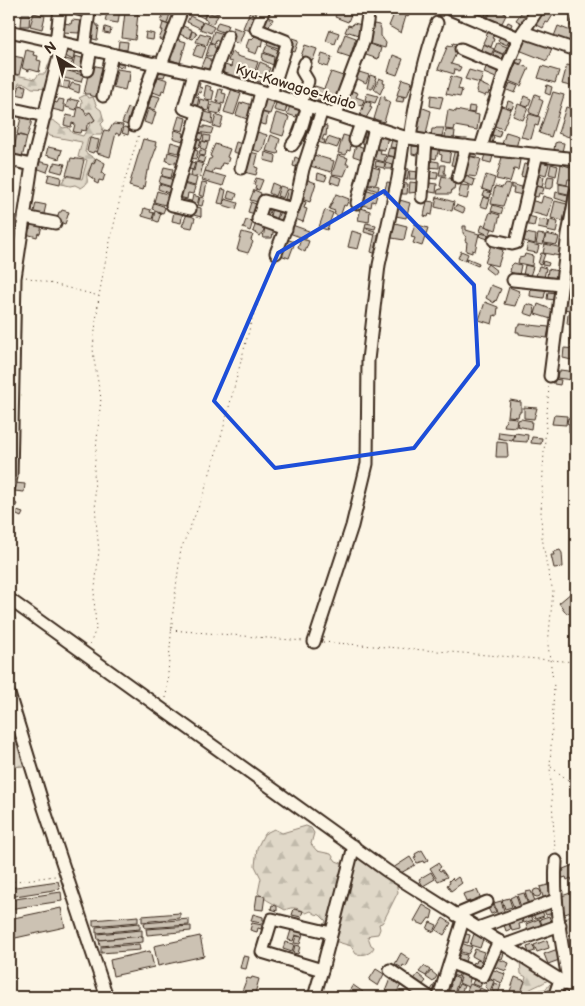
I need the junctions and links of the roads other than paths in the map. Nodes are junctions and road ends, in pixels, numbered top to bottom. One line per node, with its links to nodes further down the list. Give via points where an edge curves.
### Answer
1 (60, 9): 12 (street)
2 (78, 9): 13 (street, via 89,12)
3 (182, 9): 18 (street)
4 (264, 9): 23 (street, via 256,29 287,44)
5 (369, 9): 28 (street, via 364,40)
6 (450, 9): 10 (street)
7 (538, 9): 10 (street)
8 (436, 23): 33 (street, via 424,59)
9 (9, 31): 12 (street, Kyu-Kawagoe-kaido)
10 (521, 35): 15 (street); 19 (street)
11 (228, 36): 22 (street)
12 (59, 43): 13 (street, Kyu-Kawagoe-kaido); 29 (street)
13 (88, 49): 16 (street, Kyu-Kawagoe-kaido); 20 (street)
14 (461, 49): 19 (street)
15 (576, 50)
16 (112, 54): 18 (street, Kyu-Kawagoe-kaido); 24 (street)
17 (304, 63): 25 (street, via 302,71 308,81)
18 (158, 64): 21 (street, Kyu-Kawagoe-kaido); 31 (street)
19 (506, 68): 38 (street)
20 (87, 70)
21 (194, 73): 22 (street, Kyu-Kawagoe-kaido); 49 (street, via 184,108 198,113 172,205)
22 (213, 77): 23 (street, Kyu-Kawagoe-kaido)
23 (266, 93): 25 (street, Kyu-Kawagoe-kaido); 43 (street)
24 (104, 96)
25 (304, 104): 27 (street, Kyu-Kawagoe-kaido); 36 (street, via 300,135)
26 (9, 108): 29 (street)
27 (322, 110): 28 (street, Kyu-Kawagoe-kaido); 48 (street)
28 (336, 114): 30 (street, Kyu-Kawagoe-kaido)
29 (45, 116): 42 (street)
30 (361, 123): 32 (street, Kyu-Kawagoe-kaido); 34 (street)
31 (138, 127)
32 (375, 127): 33 (street, Kyu-Kawagoe-kaido); 47 (street)
33 (407, 138): 35 (street, Kyu-Kawagoe-kaido); 62 (street, via 379,265 368,360 367,464 352,526)
34 (355, 140)
35 (426, 140): 37 (street, Kyu-Kawagoe-kaido); 46 (street)
36 (292, 145)
37 (466, 146): 38 (street, Kyu-Kawagoe-kaido); 44 (street)
38 (481, 147): 39 (street, Kyu-Kawagoe-kaido)
39 (537, 154): 40 (street, Kyu-Kawagoe-kaido); 53 (street, via 516,242)
40 (576, 159)
41 (9, 160): 42 (street)
42 (32, 165): 50 (street)
43 (241, 168)
44 (458, 178)
45 (576, 193): 58 (street)
46 (422, 198)
47 (357, 204)
48 (293, 209): 52 (street); 52 (street, via 264,201 258,219)
49 (190, 210)
50 (25, 217): 51 (street); 54 (street)
51 (55, 224)
52 (286, 229): 55 (street)
53 (494, 240)
54 (14, 248): 56 (street)
55 (276, 253)
56 (12, 277): 60 (street)
57 (514, 280): 58 (street)
58 (561, 285): 59 (street)
59 (550, 376)
60 (9, 486)
61 (9, 599): 64 (street)
62 (314, 642)
63 (9, 694): 77 (street)
64 (354, 846): 68 (street); 71 (street)
65 (556, 861): 66 (street)
66 (556, 900): 69 (street); 70 (street)
67 (488, 902): 68 (street)
68 (459, 917): 70 (street); 73 (street)
69 (560, 926): 72 (street); 76 (street)
70 (478, 928): 72 (street)
71 (331, 933): 74 (street); 74 (street, via 272,919 262,952)
72 (502, 943): 73 (street, via 483,976); 76 (street)
73 (451, 963): 80 (street)
74 (322, 970): 78 (street)
75 (390, 970): 79 (street)
76 (568, 985): 81 (street)
77 (107, 997)
78 (314, 997)
79 (429, 997)
80 (439, 997)
81 (554, 997)

